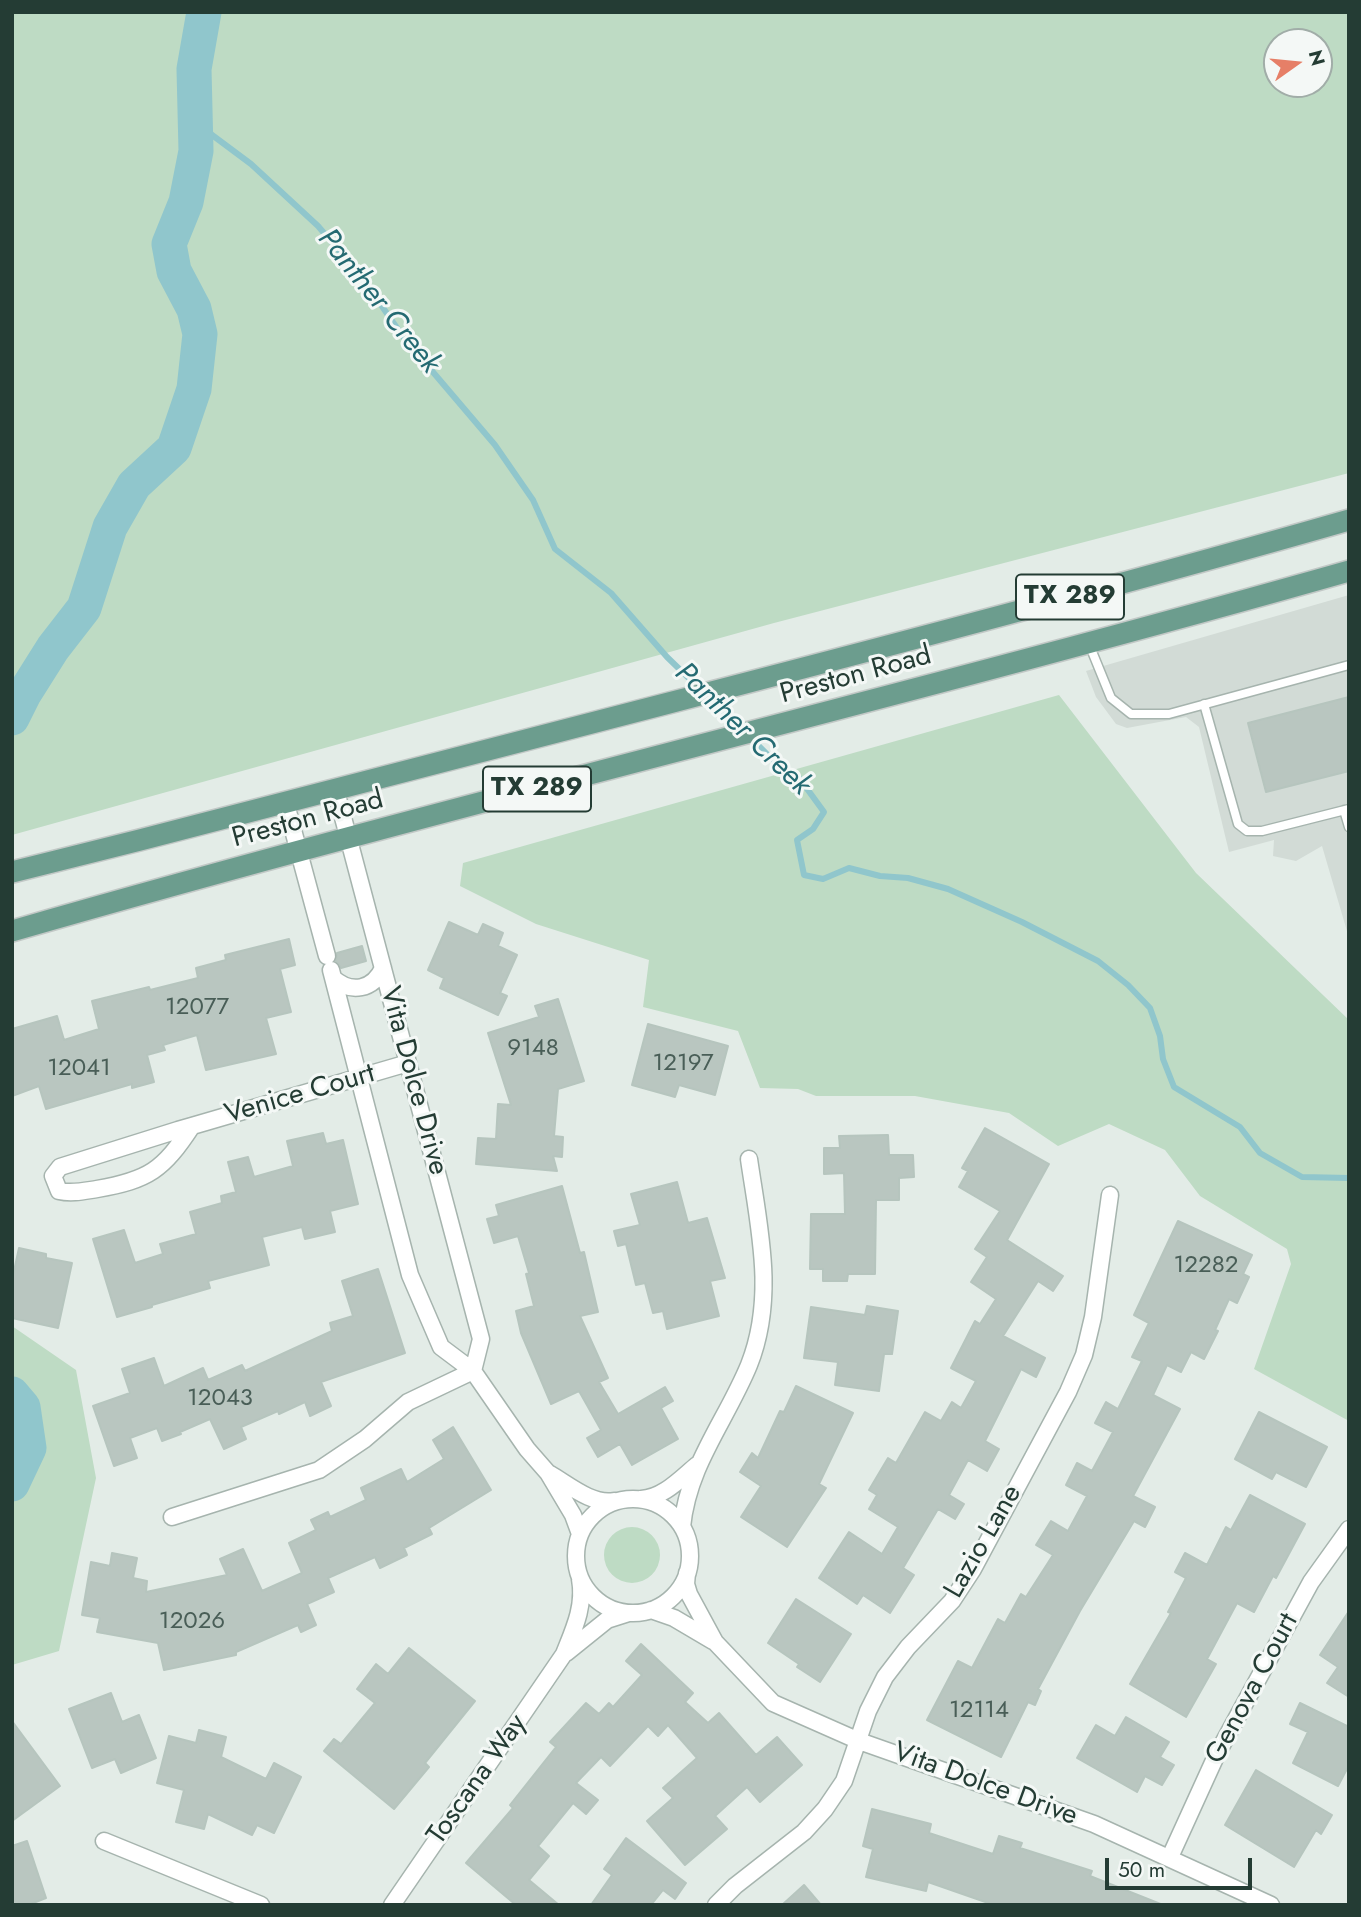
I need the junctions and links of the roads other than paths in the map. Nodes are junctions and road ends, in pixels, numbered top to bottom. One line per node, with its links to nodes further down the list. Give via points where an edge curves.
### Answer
1 (1349, 520): 6 (main road, Preston Road / TX 289)
2 (1349, 570): 3 (main road, Preston Road / TX 289)
3 (1088, 644): 5 (lane, via 1111,698 1131,714 1169,714); 10 (main road, Preston Road / TX 289)
4 (1349, 665): 5 (lane)
5 (1205, 704): 8 (lane, via 1238,824 1247,831)
6 (336, 791): 7 (main road, Preston Road / TX 289); 10 (street, Vita Dolce Drive)
7 (286, 804): 11 (street, Vita Dolce Drive); 12 (main road, Preston Road / TX 289)
8 (1346, 810): 9 (lane)
9 (1349, 827)
10 (349, 838): 11 (main road, Preston Road / TX 289); 15 (street, Vita Dolce Drive)
11 (299, 852): 13 (main road, Preston Road / TX 289); 14 (street, Vita Dolce Drive)
12 (12, 872)
13 (12, 931)
14 (331, 968): 15 (street, via 345,987 361,988 375,981); 17 (street, Vita Dolce Drive)
15 (383, 968): 16 (street, Vita Dolce Drive)
16 (408, 1062): 17 (street, Venice Court); 21 (street, Vita Dolce Drive, via 481,1339)
17 (361, 1078): 18 (street, Venice Court); 21 (street, Vita Dolce Drive, via 410,1275 441,1347)
18 (192, 1126): 18 (street, Venice Court, via 60,1167 53,1176 55,1186 69,1193 150,1175 173,1155)
19 (749, 1159): 22 (street, via 764,1262 761,1325 745,1374)
20 (1110, 1195): 36 (street, Lazio Lane, via 1091,1329 1074,1380 966,1580 886,1677)
21 (472, 1371): 23 (street, Vita Dolce Drive); 26 (street, via 408,1402 319,1470)
22 (697, 1465): 24 (street, via 664,1492); 27 (street)
23 (548, 1473): 25 (street, Vita Dolce Drive, via 596,1500); 29 (street, Vita Dolce Drive)
24 (641, 1499): 25 (street); 27 (street, via 668,1510)
25 (614, 1502): 29 (street, via 602,1507)
26 (172, 1517)
27 (682, 1527): 30 (street, via 690,1554)
28 (1349, 1529): 38 (street, Genova Court, via 1311,1581 1216,1756)
29 (580, 1534): 31 (street, via 576,1549)
30 (687, 1573): 32 (street, via 668,1601); 34 (street, Vita Dolce Drive, via 689,1594)
31 (580, 1579): 33 (street, via 592,1596 609,1608); 35 (street, Toscana Way, via 581,1608)
32 (650, 1610): 33 (street); 34 (street, Vita Dolce Drive)
33 (631, 1613): 35 (street, Toscana Way, via 607,1620)
34 (716, 1642): 36 (street, Vita Dolce Drive, via 773,1703)
35 (564, 1654): 40 (street, Toscana Way)
36 (859, 1741): 38 (street, Vita Dolce Drive, via 1094,1824); 41 (street, Lazio Lane, via 844,1781 825,1809)
37 (104, 1841): 39 (street)
38 (1170, 1857): 42 (street, Vita Dolce Drive)
39 (261, 1905)
40 (392, 1905)
41 (716, 1905)
42 (1271, 1905)

